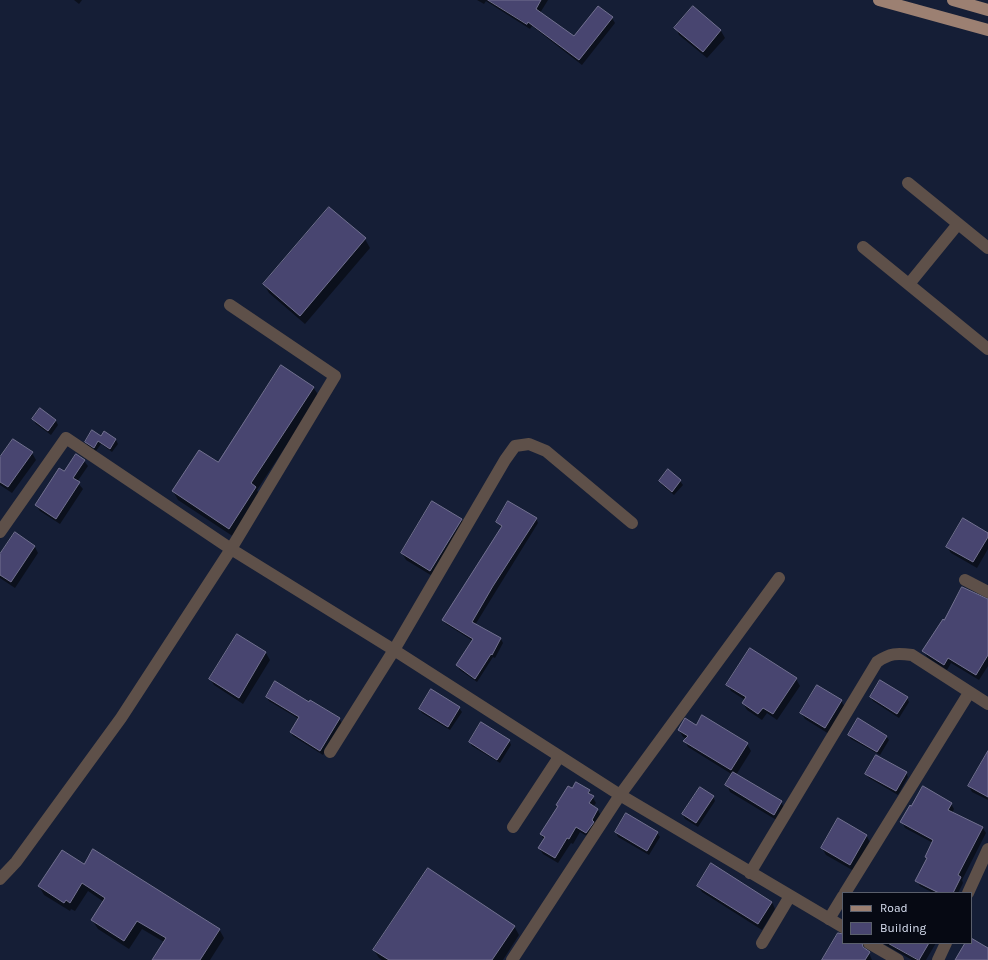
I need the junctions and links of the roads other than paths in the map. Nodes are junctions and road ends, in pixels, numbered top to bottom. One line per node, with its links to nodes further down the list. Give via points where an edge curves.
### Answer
1 (879, 0): 4 (main road)
2 (953, 0): 3 (main road)
3 (988, 10)
4 (988, 30)
5 (908, 183): 6 (street)
6 (958, 224): 8 (street); 9 (street)
7 (863, 247): 9 (street)
8 (988, 248)
9 (909, 284): 11 (street)
10 (230, 305): 14 (street, via 335,376)
11 (988, 349)
12 (632, 523): 18 (street, via 546,451 529,444 515,446)
13 (0, 532): 14 (street, via 66,438)
14 (231, 549): 18 (street); 27 (street, via 121,718 16,862)
15 (779, 578): 23 (street)
16 (965, 580): 17 (street)
17 (988, 592)
18 (394, 650): 21 (street); 22 (street)
19 (969, 693): 20 (street); 26 (street, via 912,655 887,655 877,662); 28 (street)
20 (988, 704)
21 (330, 752)
22 (560, 757): 23 (street); 24 (street)
23 (620, 796): 26 (street); 37 (street)
24 (513, 827)
25 (988, 849): 29 (street)
26 (750, 873): 30 (street)
27 (0, 879)
28 (846, 892)
29 (968, 892)
30 (790, 896): 32 (street); 34 (street)
31 (842, 898): 32 (street)
32 (829, 919): 33 (street)
33 (842, 926)
34 (762, 943)
35 (871, 944): 38 (street)
36 (946, 944): 39 (street)
37 (512, 960)
38 (898, 960)
39 (938, 960)

